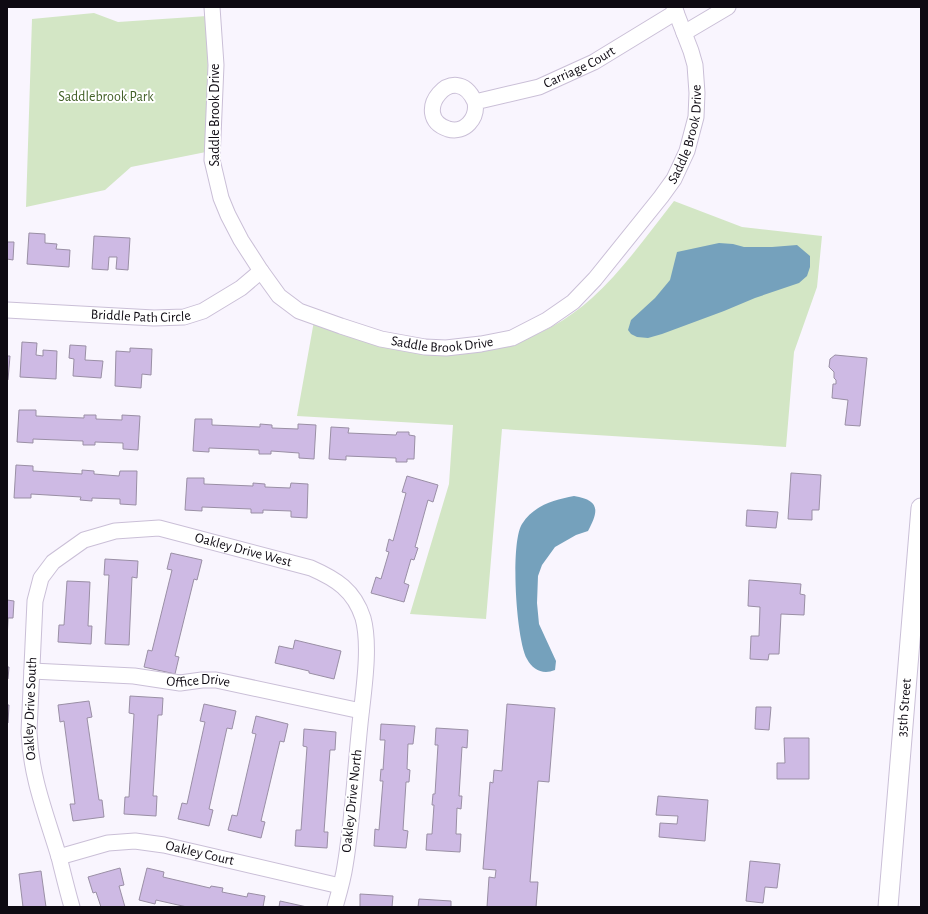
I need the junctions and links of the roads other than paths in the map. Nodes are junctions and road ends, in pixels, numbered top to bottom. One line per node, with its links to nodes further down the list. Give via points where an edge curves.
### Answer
1 (212, 7): 6 (street, Saddle Brook Drive, via 216,78 212,160 228,215)
2 (728, 7): 4 (street)
3 (675, 9): 4 (street, Saddle Brook Drive); 5 (street, Carriage Court, via 594,62 539,87)
4 (684, 33): 6 (street, Saddle Brook Drive, via 695,65 696,117 687,151 678,170 661,198 595,279 573,302 548,320 512,338 481,344 446,348 404,344 381,339 299,311 278,296)
5 (475, 102)
6 (261, 272): 7 (street, Briddle Path Circle, via 241,288 203,311 184,317 154,318)
7 (7, 310)
8 (921, 508): 17 (street, 35th Street)
9 (41, 578): 10 (street, Oakley Drive South, via 35,601); 11 (street, Oakley Drive West, via 53,562 84,540 115,531 159,528 311,568 343,585 360,612 366,647)
10 (32, 671): 12 (street, Office Drive, via 134,676 180,683 216,680); 13 (street, Oakley Drive South, via 30,753 38,791)
11 (363, 693): 12 (street, Oakley Drive North)
12 (361, 710): 14 (street, Oakley Drive North, via 348,847)
13 (58, 857): 14 (street, Oakley Court, via 108,843 135,841 164,845); 15 (street, Oakley Drive South)
14 (340, 886): 16 (street, Oakley Drive North)
15 (72, 907)
16 (335, 907)
17 (888, 907)

